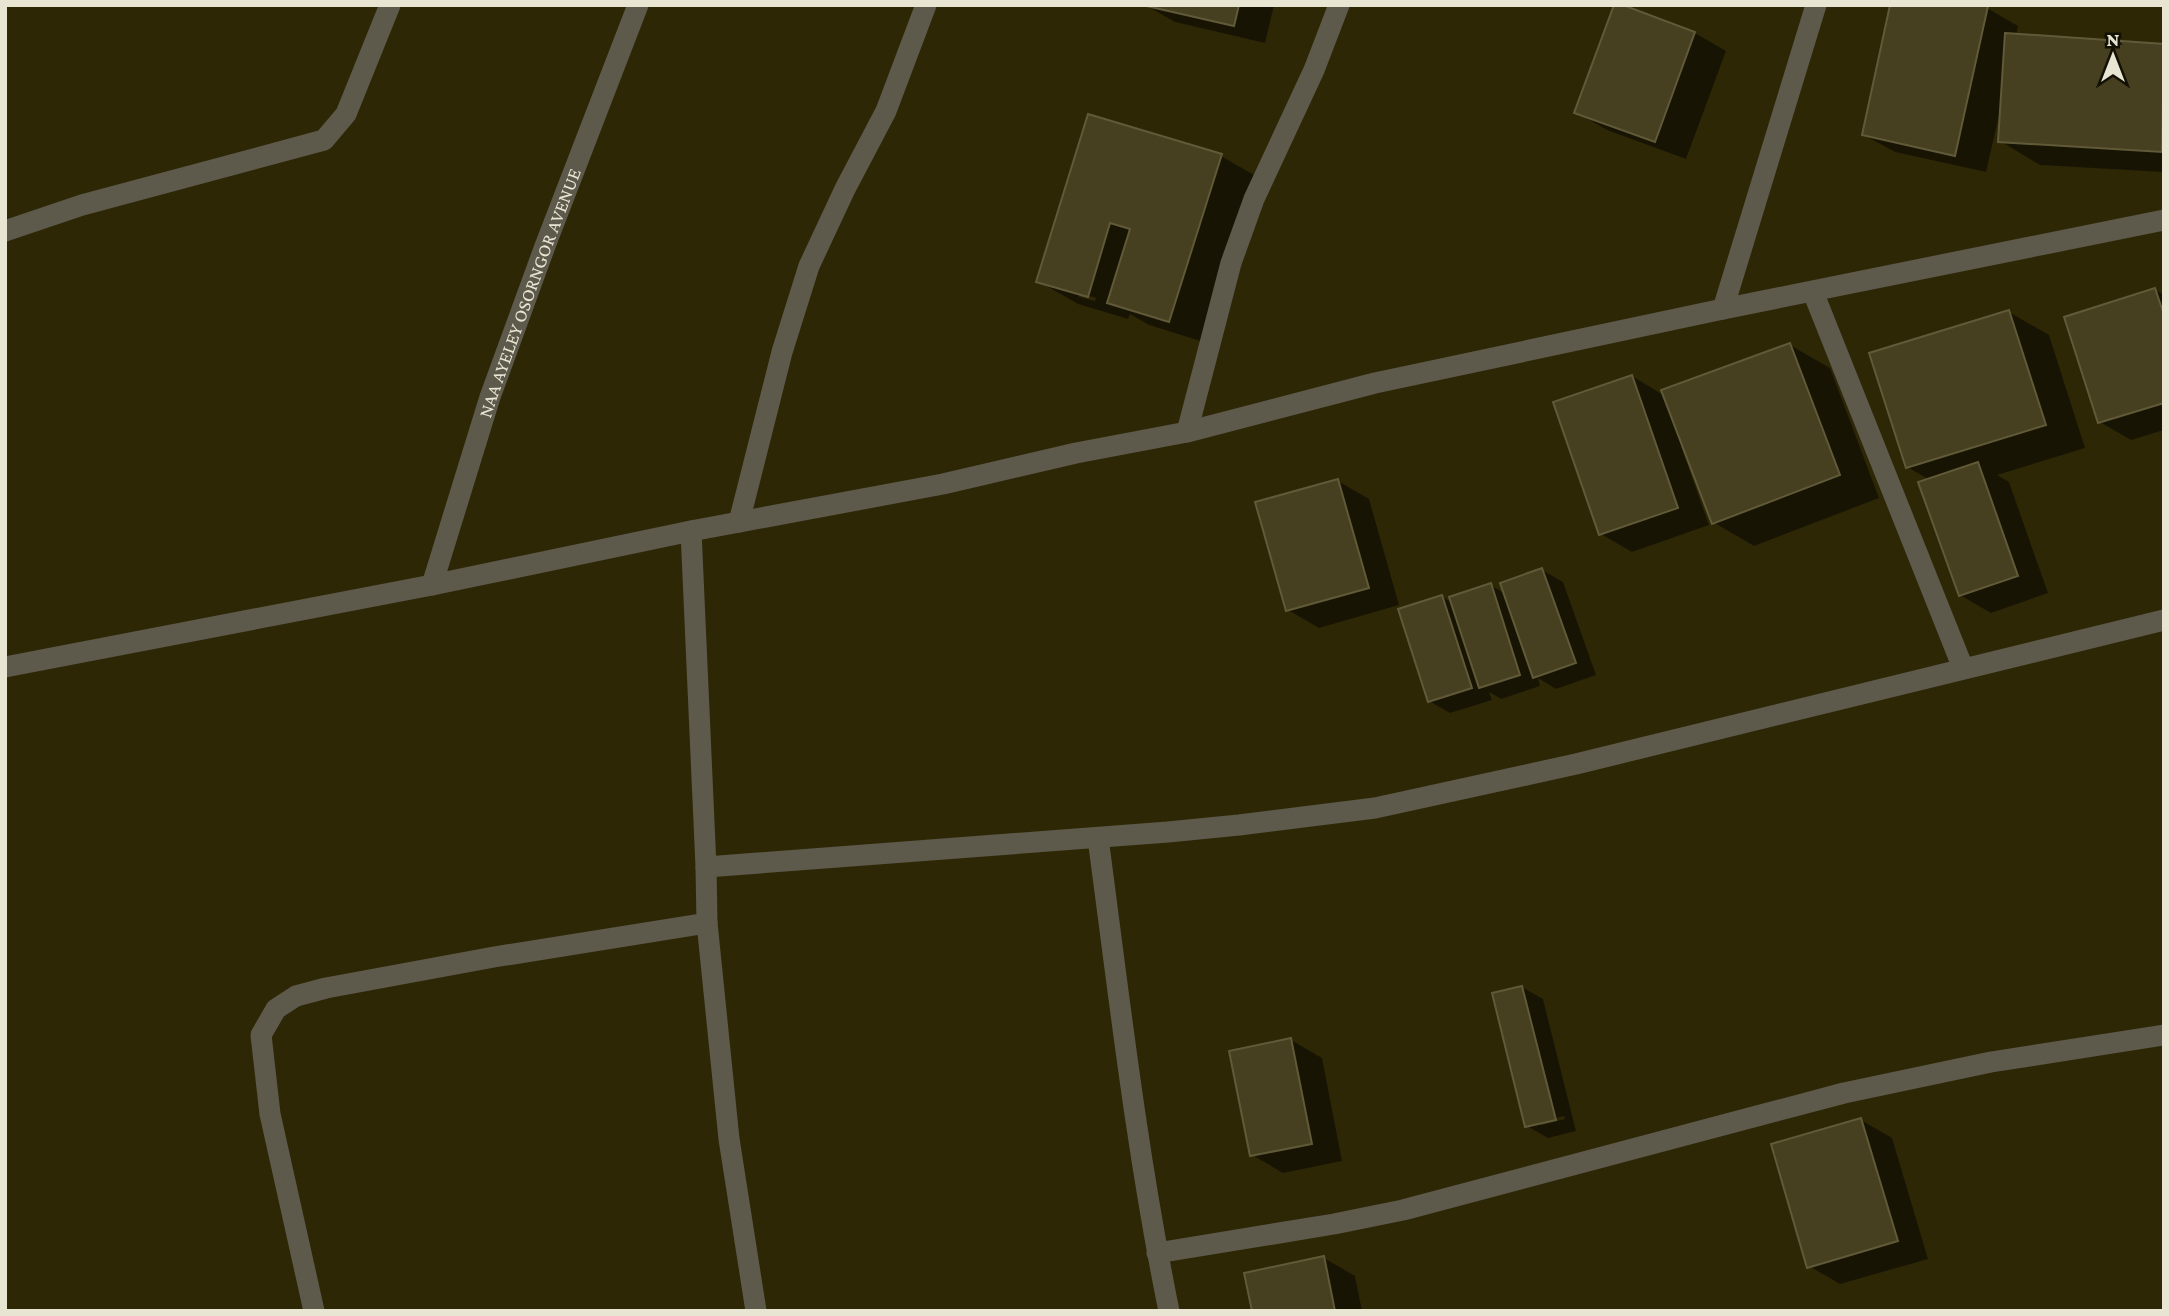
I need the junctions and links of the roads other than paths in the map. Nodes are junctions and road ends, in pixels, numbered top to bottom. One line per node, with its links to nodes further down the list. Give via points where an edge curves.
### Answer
1 (390, 5): 7 (street, via 346,114 324,140 82,205)
2 (638, 5): 13 (street, NAA AYELEY OSORNGOR AVENUE, via 490,397)
3 (926, 5): 11 (street, via 886,111 809,266)
4 (1339, 5): 10 (street, via 1231,263)
5 (1816, 5): 9 (street)
6 (2164, 220): 8 (street)
7 (5, 231)
8 (1813, 292): 9 (street); 16 (street)
9 (1723, 309): 10 (street, via 1375,383)
10 (1187, 432): 11 (street)
11 (739, 522): 12 (street)
12 (691, 531): 13 (street); 18 (street)
13 (432, 585): 15 (street)
14 (2164, 620): 16 (street)
15 (5, 667)
16 (1963, 668): 17 (street, via 1576,764 1375,808)
17 (1098, 838): 18 (street); 21 (street)
18 (706, 867): 19 (street)
19 (707, 923): 22 (street, via 326,988 296,996 276,1009 261,1035 270,1114); 23 (street, via 729,1139)
20 (2164, 1035): 21 (street, via 1992,1062 1844,1093 1403,1209)
21 (1157, 1254): 24 (street)
22 (314, 1311)
23 (756, 1311)
24 (1169, 1311)

